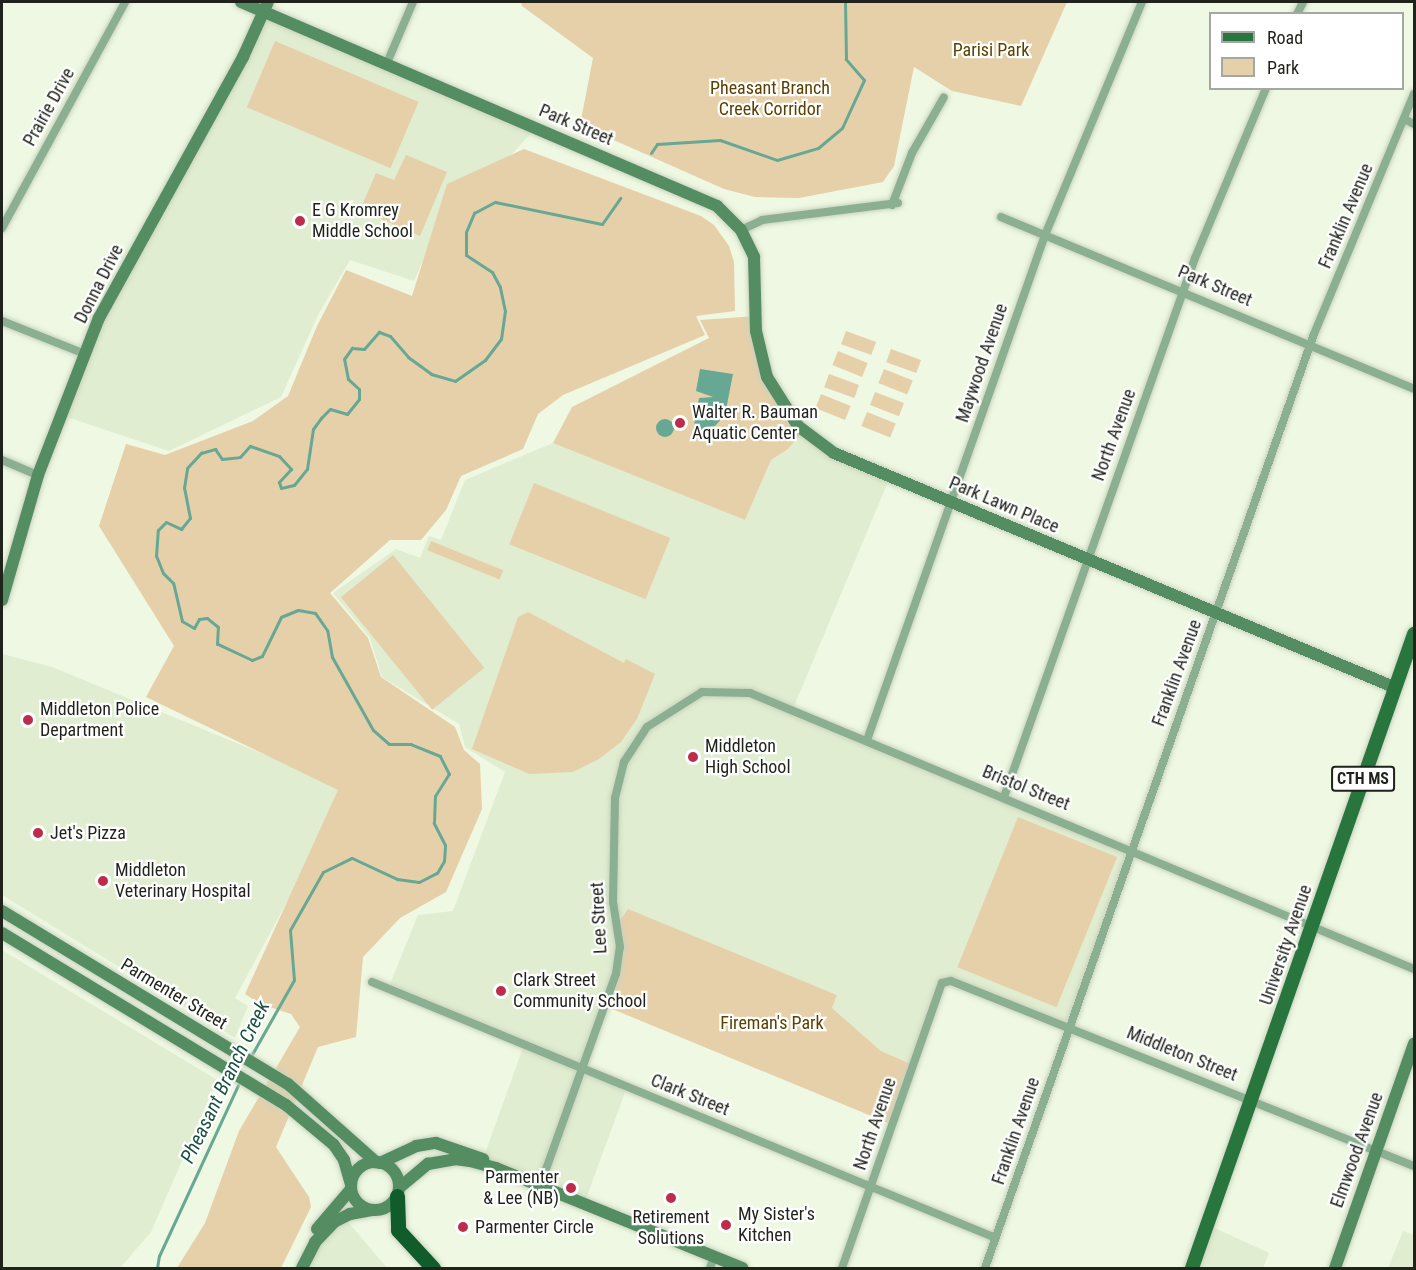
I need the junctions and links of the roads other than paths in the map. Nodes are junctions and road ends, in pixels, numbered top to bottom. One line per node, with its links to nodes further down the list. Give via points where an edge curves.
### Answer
1 (125, 2): 13 (street, Prairie Drive)
2 (241, 2): 5 (street, Park Street)
3 (413, 2): 6 (street)
4 (1142, 2): 15 (street, Maywood Avenue)
5 (266, 6): 6 (street, Park Street); 19 (street, Donna Drive, via 243,57 99,318)
6 (387, 63): 14 (street, Park Street, via 706,200 725,212)
7 (1265, 90): 16 (street, North Avenue)
8 (1414, 94): 10 (street, Franklin Avenue)
9 (944, 97): 14 (street, via 912,153 895,204 762,220)
10 (1404, 119): 11 (street); 18 (street, Franklin Avenue)
11 (1414, 123)
12 (1001, 217): 15 (street, Park Street)
13 (2, 228)
14 (741, 230): 23 (street, Park Lawn Place, via 756,268 756,330 761,361 789,415 834,453)
15 (1045, 235): 16 (street, Park Street); 23 (street, Maywood Avenue)
16 (1182, 292): 18 (street, Park Street); 24 (street, North Avenue)
17 (2, 321): 19 (street)
18 (1310, 345): 20 (street, Park Street); 26 (street, Franklin Avenue)
19 (85, 354): 22 (street, Donna Drive)
20 (1414, 389)
21 (2, 460): 22 (street)
22 (38, 475): 25 (street, Donna Drive)
23 (950, 502): 24 (street, Park Lawn Place); 29 (street, Maywood Avenue)
24 (1088, 560): 26 (street, Park Lawn Place); 31 (street, North Avenue)
25 (2, 595)
26 (1216, 613): 28 (street, Park Lawn Place); 32 (street, Franklin Avenue)
27 (1414, 634): 28 (main road, University Avenue / CTH MS)
28 (1396, 688): 34 (main road, University Avenue / CTH MS)
29 (867, 740): 30 (street, Bristol Street, via 750,693 725,691 702,692 646,726); 31 (street, Bristol Street)
30 (632, 745): 41 (street, Lee Street, via 615,798 613,902 620,947 612,986)
31 (1004, 797): 32 (street, Bristol Street)
32 (1131, 850): 34 (street, Bristol Street); 39 (street, Franklin Avenue)
33 (2, 911): 44 (street, Parmenter Street, via 264,1070 310,1102)
34 (1312, 925): 36 (street, Bristol Street); 42 (main road, University Avenue / CTH MS)
35 (2, 933): 48 (street, Parmenter Street, via 286,1105 334,1145 344,1160)
36 (1414, 969)
37 (372, 982): 41 (street, Clark Street)
38 (940, 990): 39 (street, Middleton Street, via 942,983 951,981); 49 (street, North Avenue)
39 (1070, 1026): 42 (street, Middleton Street); 52 (street, Franklin Avenue)
40 (1414, 1044): 43 (street, Elmwood Avenue)
41 (583, 1069): 47 (street, Lee Street); 49 (street, Clark Street)
42 (1251, 1100): 43 (street, Middleton Street); 60 (main road, University Avenue / CTH MS)
43 (1376, 1151): 45 (street, Middleton Street); 61 (street, Elmwood Avenue)
44 (378, 1162): 46 (street, via 416,1146 436,1143 462,1149); 48 (street, via 356,1171); 50 (street, via 396,1175)
45 (1414, 1166)
46 (496, 1168): 47 (street); 50 (street, via 470,1161 441,1160 417,1171)
47 (540, 1186): 53 (street)
48 (351, 1187): 51 (street, via 356,1201); 54 (street, via 320,1226)
49 (872, 1187): 52 (street, Clark Street); 58 (street, North Avenue)
50 (398, 1192): 51 (street, via 387,1207); 56 (highway, via 398,1230)
51 (373, 1210): 55 (street, via 344,1216 325,1230)
52 (996, 1238): 59 (street, Franklin Avenue)
53 (712, 1263): 57 (street)
54 (296, 1269)
55 (302, 1269)
56 (433, 1269)
57 (742, 1269)
58 (842, 1269)
59 (985, 1269)
60 (1192, 1269)
61 (1335, 1269)

